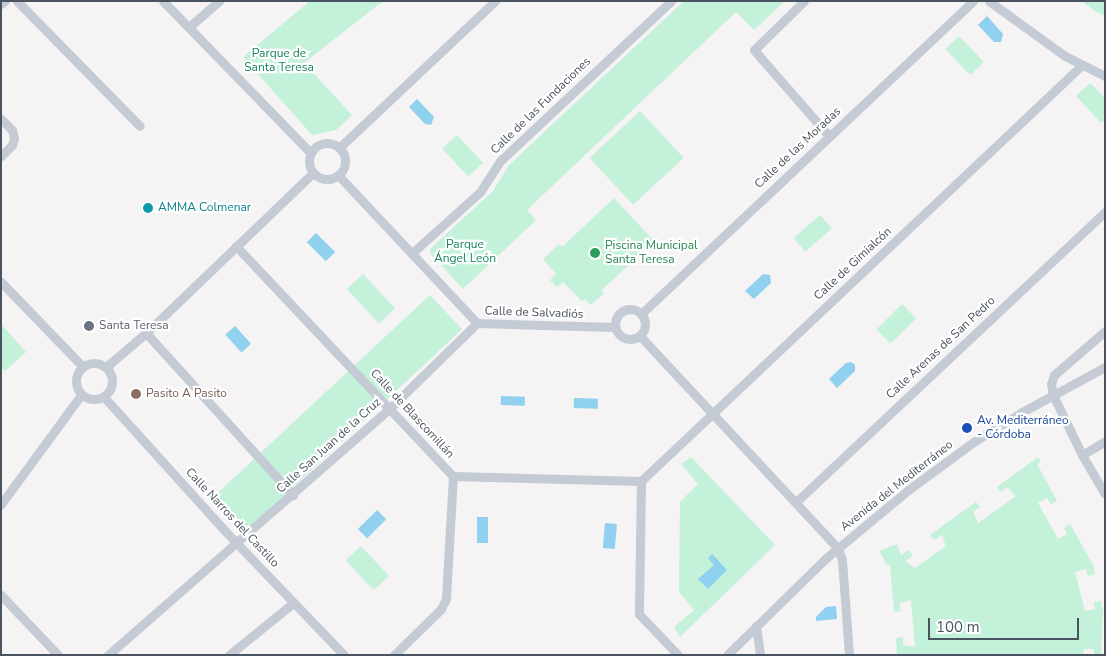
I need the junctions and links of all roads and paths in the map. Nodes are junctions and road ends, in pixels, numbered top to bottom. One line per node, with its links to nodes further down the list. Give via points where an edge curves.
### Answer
1 (4, 1): 10 (street)
2 (18, 1): 15 (street)
3 (163, 1): 11 (street)
4 (219, 1): 11 (street)
5 (495, 1): 17 (street)
6 (671, 1): 24 (street, Calle de las Fundaciones, via 500,161 480,192)
7 (804, 1): 16 (street, via 754,50)
8 (973, 1): 16 (street, Calle de las Moradas)
9 (990, 1): 12 (street)
10 (1, 4)
11 (189, 26): 18 (street)
12 (1081, 66): 13 (street); 39 (street, Calle de Gimialcón)
13 (1105, 76)
14 (1, 119): 19 (street, via 12,130 14,138 12,146)
15 (140, 126)
16 (829, 136): 26 (street, Calle de las Moradas)
17 (340, 148): 18 (street, via 324,142); 21 (street, via 345,165)
18 (310, 152): 20 (street, via 308,163)
19 (1, 156)
20 (313, 173): 21 (street, via 328,179); 23 (street)
21 (338, 175): 24 (street, Calle de Salvadiós)
22 (1105, 212): 46 (street, Calle Arenas de San Pedro)
23 (236, 246): 30 (street); 38 (street, Calle de Blascomillán)
24 (412, 253): 27 (street, Calle de Salvadiós)
25 (1, 282): 32 (street)
26 (641, 314): 28 (street, via 633,309 621,311); 31 (street, via 645,326)
27 (477, 323): 28 (street, Calle de Salvadiós); 38 (street, Calle San Juan de la Cruz)
28 (614, 327): 31 (street, via 625,339)
29 (1105, 331): 36 (street, via 1054,375 1051,384)
30 (146, 333): 33 (street); 45 (street)
31 (640, 336): 39 (street)
32 (83, 366): 33 (street, via 99,363); 35 (street, via 76,380)
33 (106, 367): 37 (street, via 112,383)
34 (1105, 367): 36 (street, Avenida del Mediterráneo)
35 (82, 395): 37 (street, via 88,399); 47 (street)
36 (1053, 395): 41 (street); 49 (street, Avenida del Mediterráneo, via 975,441 908,490)
37 (104, 397): 48 (street, Calle Narros del Castillo)
38 (390, 408): 42 (street, Calle de Blascomillán); 45 (street, Calle San Juan de la Cruz)
39 (712, 413): 43 (street, Calle de Gimialcón); 46 (street)
40 (1105, 441): 41 (street)
41 (1082, 455): 44 (street)
42 (453, 476): 43 (street); 57 (street, Calle de Blascomillán, via 446,600 441,610)
43 (641, 481): 58 (street, via 639,614)
44 (1105, 494)
45 (293, 495): 48 (street, Calle San Juan de la Cruz)
46 (796, 502): 49 (street)
47 (1, 504)
48 (238, 544): 51 (street, Calle Narros del Castillo); 54 (street, Calle San Juan de la Cruz)
49 (838, 548): 52 (street, Avenida del Mediterráneo); 61 (street, via 842,560)
50 (1, 595): 53 (street)
51 (293, 603): 55 (street); 56 (street, Calle Narros del Castillo)
52 (756, 626): 59 (street, Avenida del Mediterráneo); 60 (street)
53 (58, 655)
54 (108, 655)
55 (228, 655)
56 (344, 655)
57 (394, 655)
58 (678, 655)
59 (727, 655)
60 (760, 655)
61 (850, 655)

